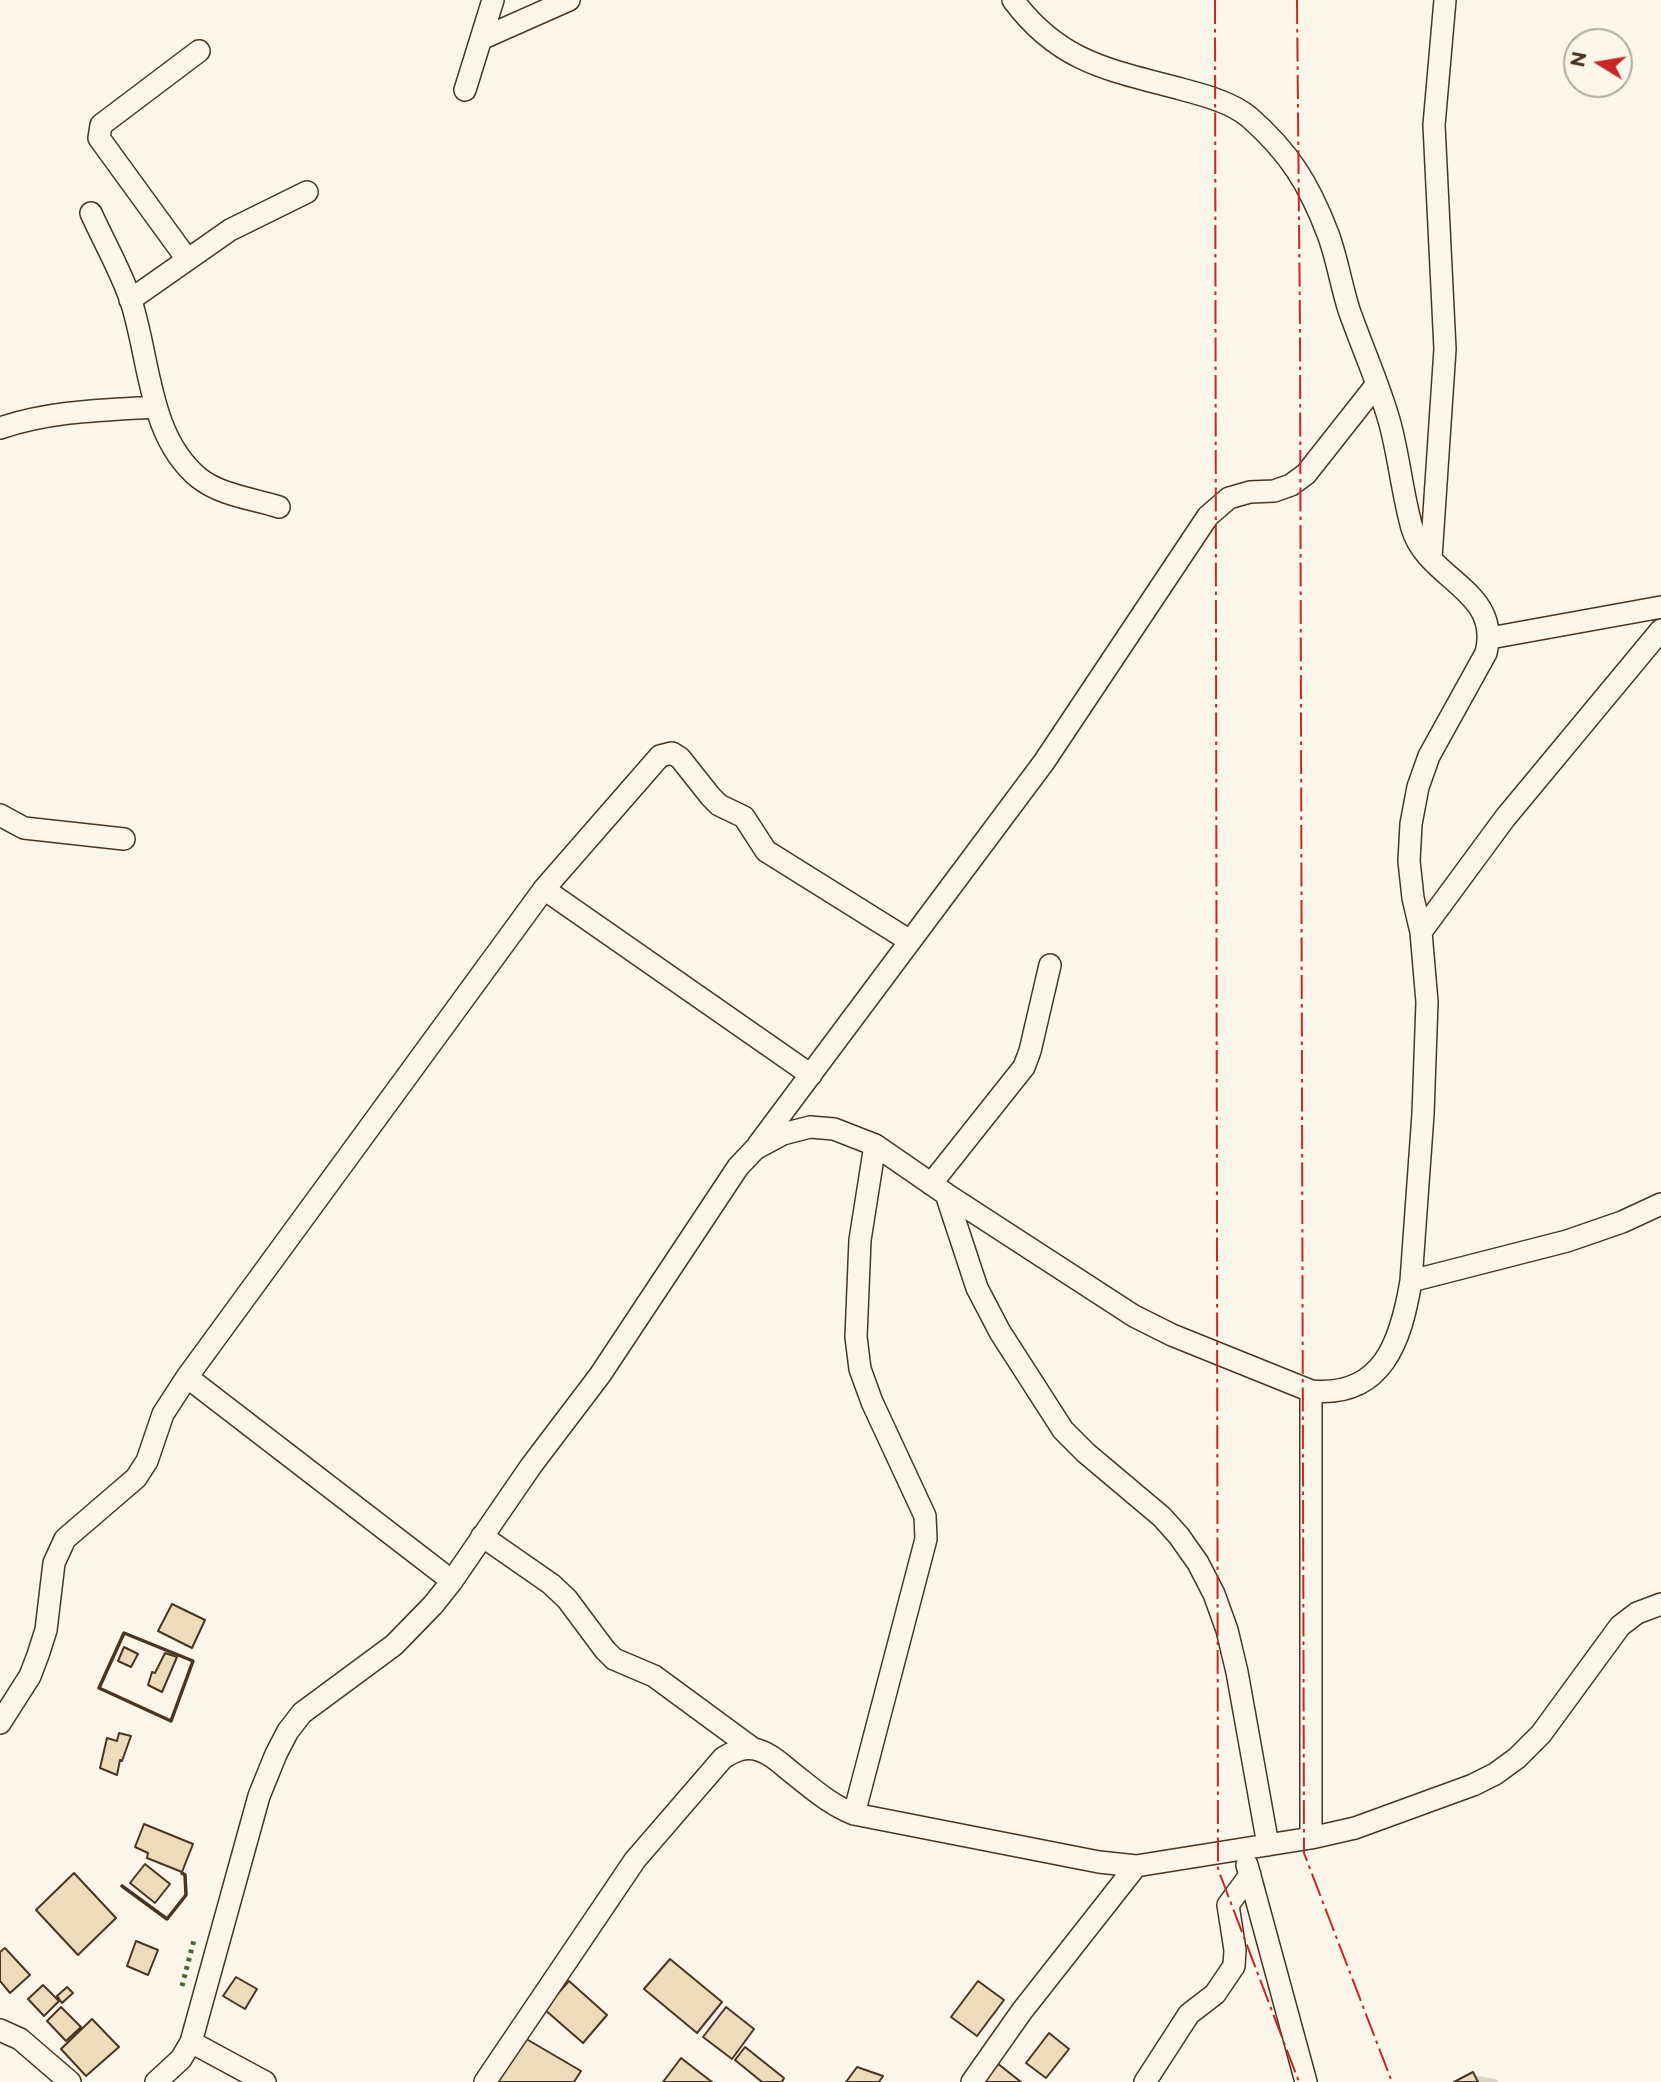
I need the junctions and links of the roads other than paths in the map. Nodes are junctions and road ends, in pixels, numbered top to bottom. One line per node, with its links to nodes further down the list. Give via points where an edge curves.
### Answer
1 (494, 0): 5 (street)
2 (569, 0): 5 (street)
3 (1013, 0): 12 (street, via 1046,38 1070,54 1099,67 1205,95 1245,114 1279,144 1303,179 1328,235)
4 (1445, 0): 16 (street, via 1434,125 1445,349)
5 (481, 39): 7 (street)
6 (199, 51): 10 (street, via 99,131 99,138)
7 (465, 90)
8 (307, 192): 10 (street, via 230,230)
9 (91, 214): 11 (street)
10 (187, 259): 11 (street)
11 (130, 300): 13 (street)
12 (1377, 384): 16 (street, via 1413,530); 24 (street, via 1306,474 1274,491 1229,498 1208,516 1044,762)
13 (155, 407): 14 (street, via 73,411); 15 (street, via 178,454 201,479)
14 (0, 428)
15 (279, 507)
16 (1431, 558): 19 (street, via 1481,607)
17 (1661, 607): 19 (street)
18 (1661, 630): 23 (street, via 1505,818)
19 (1490, 638): 23 (street, via 1429,756 1418,787 1409,861)
20 (0, 815): 21 (street, via 24,828)
21 (124, 839)
22 (544, 889): 24 (street, via 660,756 672,753 719,805 744,817 766,850); 26 (street); 32 (street)
23 (1421, 932): 31 (street, via 1427,1002)
24 (911, 941): 26 (street)
25 (1050, 965): 29 (street, via 1024,1067)
26 (811, 1075): 28 (street)
27 (875, 1144): 28 (street, via 834,1129 810,1127 783,1134); 29 (street); 39 (street, via 860,1240 856,1337 860,1369 925,1516 926,1539)
28 (755, 1149): 34 (street, via 738,1167 600,1375)
29 (938, 1189): 33 (street, via 1134,1316); 41 (street, via 977,1289 1063,1430 1162,1517 1198,1563 1214,1594 1237,1672)
30 (1661, 1204): 31 (street, via 1567,1241)
31 (1411, 1281): 33 (street, via 1396,1339 1380,1368 1356,1387 1330,1393)
32 (187, 1377): 35 (street); 37 (street, via 163,1414 147,1461 136,1478 65,1539 54,1563 46,1630 38,1655)
33 (1311, 1391): 40 (street)
34 (482, 1536): 35 (street); 38 (street, via 559,1592 614,1659 654,1676)
35 (452, 1581): 46 (street, via 394,1644 302,1713 288,1731 259,1796)
36 (1661, 1604): 40 (street, via 1620,1626 1541,1734 1494,1774 1355,1828)
37 (0, 1723)
38 (752, 1748): 39 (street, via 767,1753 837,1808); 50 (street, via 723,1758 635,1860)
39 (854, 1814): 43 (street)
40 (1311, 1838): 41 (street)
41 (1268, 1845): 42 (street)
42 (1242, 1849): 43 (street); 44 (street)
43 (1136, 1866): 51 (street)
44 (1250, 1875): 52 (street, via 1228,1905 1234,1966 1215,1994 1189,2014); 53 (street)
45 (1, 2029): 47 (street, via 20,2039)
46 (191, 2042): 48 (street, via 181,2059); 49 (street)
47 (70, 2082)
48 (156, 2082)
49 (265, 2082)
50 (485, 2082)
51 (972, 2082)
52 (1145, 2082)
53 (1306, 2082)

